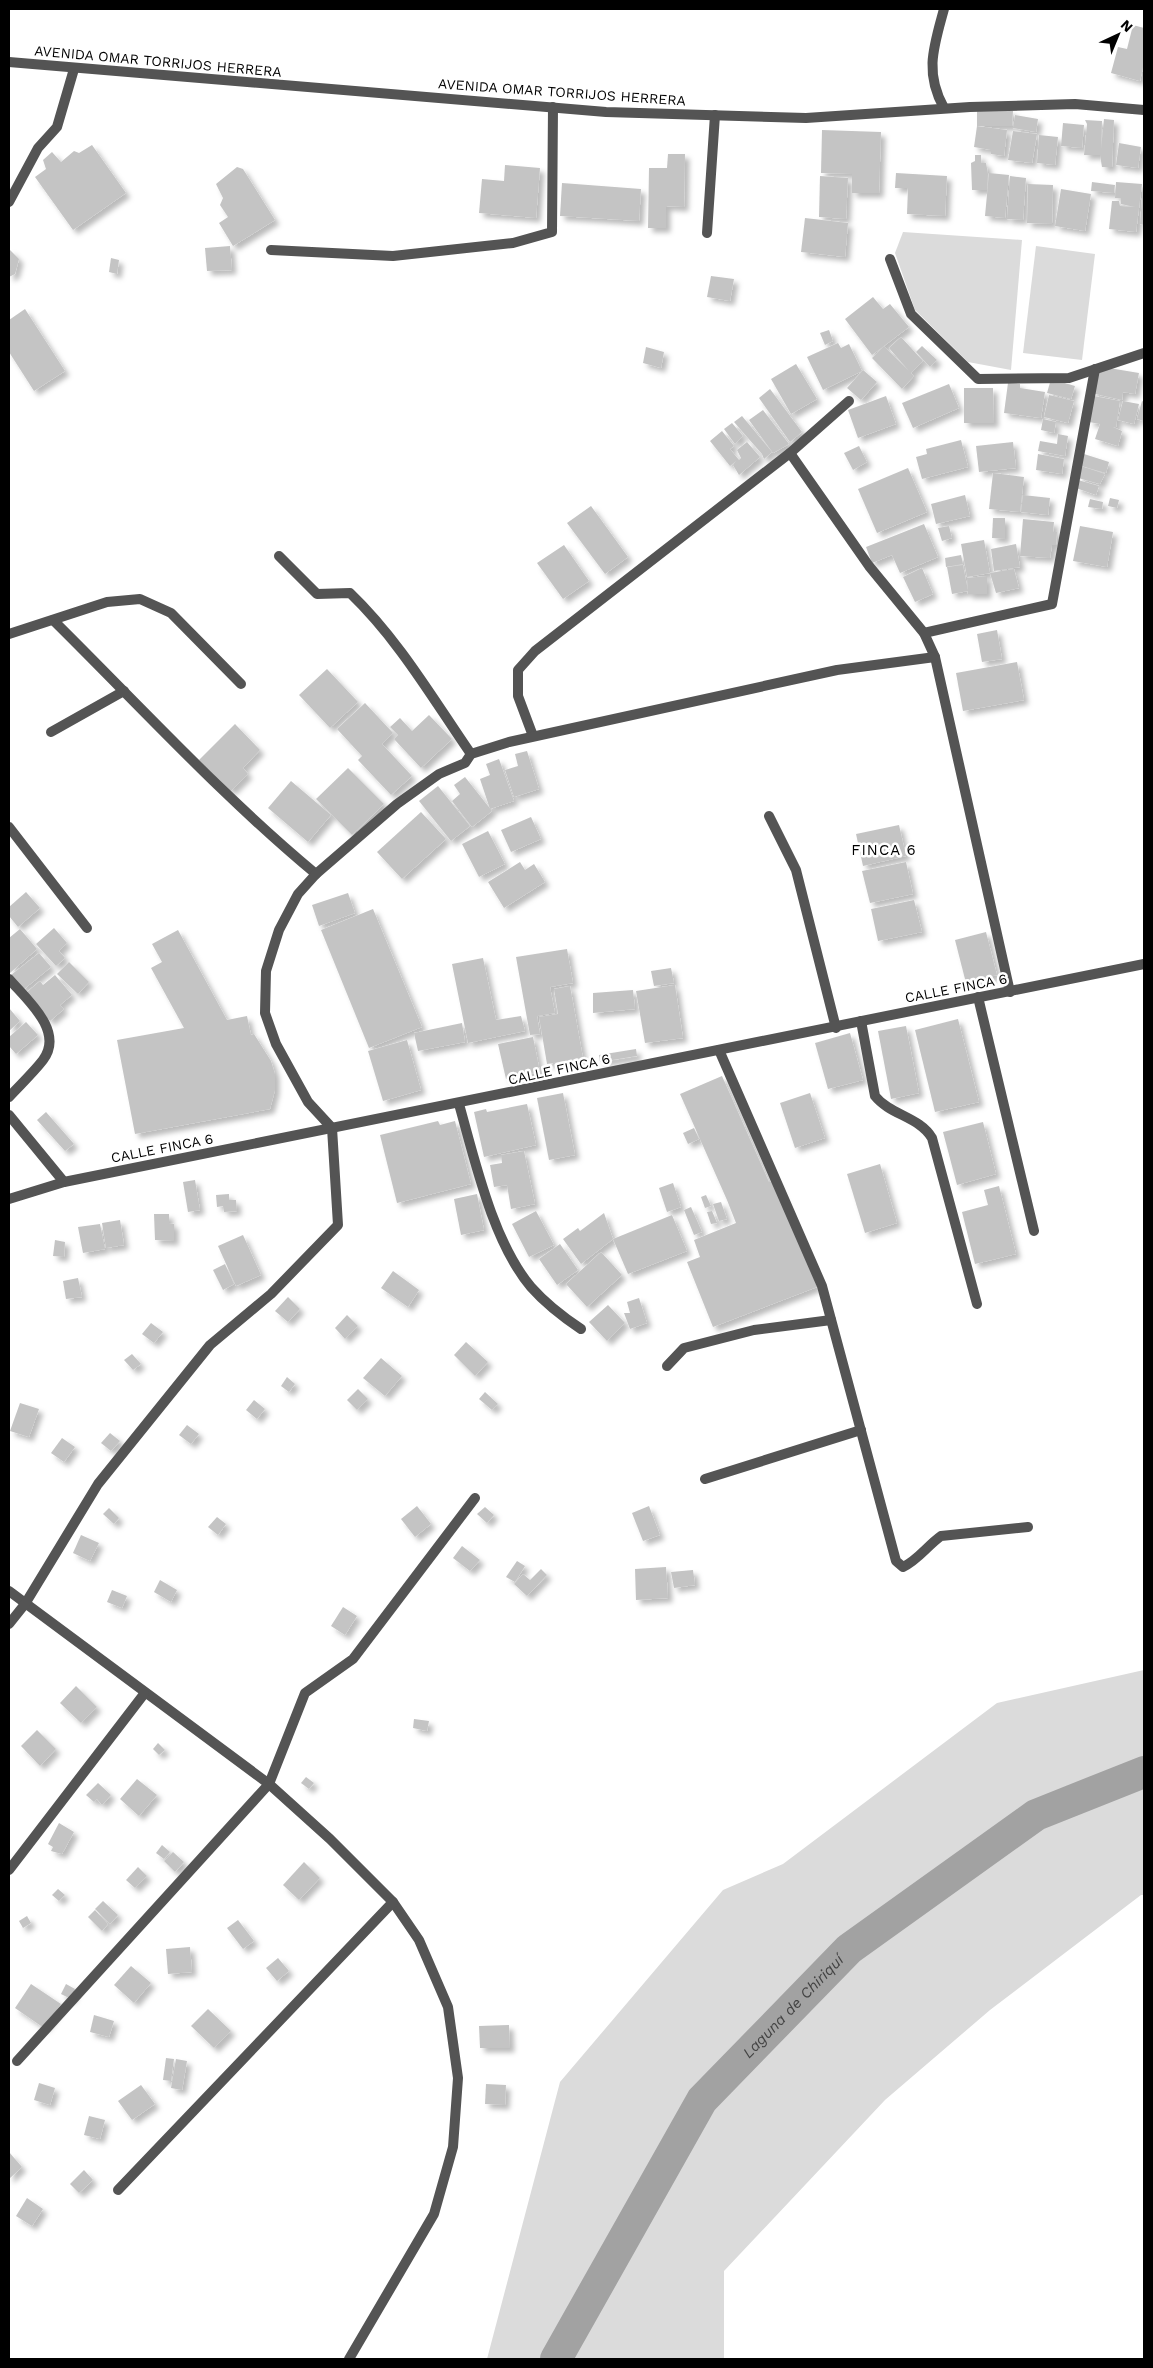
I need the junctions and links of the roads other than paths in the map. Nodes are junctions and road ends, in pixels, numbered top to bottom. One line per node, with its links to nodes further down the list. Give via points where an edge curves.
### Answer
1 (944, 9): 5 (street, via 932,54 931,73)
2 (9, 62): 3 (street, AVENIDA OMAR TORRIJOS HERRERA)
3 (74, 69): 4 (street, AVENIDA OMAR TORRIJOS HERRERA); 8 (street, via 57,126 38,148)
4 (553, 107): 7 (street, AVENIDA OMAR TORRIJOS HERRERA); 10 (street, via 552,232 514,242 393,256)
5 (944, 108): 6 (street, AVENIDA OMAR TORRIJOS HERRERA, via 1075,104); 7 (street, AVENIDA OMAR TORRIJOS HERRERA, via 806,118)
6 (1144, 110)
7 (715, 115): 9 (street)
8 (9, 202)
9 (707, 233)
10 (271, 250)
11 (890, 259): 13 (street, via 911,314 978,379 1069,378)
12 (1144, 353): 13 (street)
13 (1095, 369): 18 (street, via 1052,604)
14 (849, 401): 15 (street)
15 (790, 453): 18 (street, via 869,566); 24 (street, via 535,650 518,670 518,696)
16 (279, 556): 25 (street, via 317,594 350,594 369,612 390,636)
17 (53, 620): 19 (street); 21 (street, via 107,602 140,599 171,613); 22 (street)
18 (924, 633): 20 (street)
19 (9, 634)
20 (935, 657): 24 (street, via 837,670); 32 (street)
21 (241, 684)
22 (124, 691): 23 (street); 28 (street, via 200,768)
23 (51, 732)
24 (533, 736): 25 (street)
25 (471, 754): 28 (street, via 465,762 439,774 397,804)
26 (769, 816): 35 (street, via 796,870)
27 (9, 827): 29 (street)
28 (316, 874): 40 (street, via 298,894 279,930 266,971 265,1013 276,1044 308,1102)
29 (87, 928)
30 (1144, 964): 32 (street, CALLE FINCA 6)
31 (9, 979): 37 (street, via 38,1014 50,1036 44,1059)
32 (1010, 992): 33 (street, CALLE FINCA 6)
33 (978, 997): 34 (street, CALLE FINCA 6); 43 (street)
34 (861, 1021): 35 (street, CALLE FINCA 6); 44 (street, via 875,1096 882,1104 927,1128 932,1138)
35 (836, 1028): 36 (street, CALLE FINCA 6)
36 (718, 1050): 38 (street, CALLE FINCA 6); 45 (street, via 822,1286)
37 (9, 1097)
38 (459, 1104): 40 (street, CALLE FINCA 6); 46 (street, via 483,1186 508,1251 531,1287 554,1310)
39 (9, 1115): 41 (street)
40 (332, 1128): 41 (street, CALLE FINCA 6); 53 (street, via 338,1225 271,1294 210,1345 98,1484)
41 (64, 1182): 42 (street, CALLE FINCA 6)
42 (9, 1199)
43 (1034, 1231)
44 (977, 1304)
45 (831, 1320): 47 (street, via 754,1330 684,1348); 48 (street)
46 (581, 1329)
47 (667, 1366)
48 (861, 1430): 49 (street); 51 (street, via 896,1561 903,1567 941,1536)
49 (705, 1479)
50 (475, 1498): 56 (street, via 353,1659 306,1693)
51 (1028, 1528)
52 (9, 1591): 53 (street)
53 (25, 1604): 54 (street); 55 (street)
54 (9, 1624)
55 (144, 1694): 56 (street); 57 (street)
56 (269, 1784): 58 (street); 59 (street)
57 (9, 1870)
58 (393, 1902): 60 (street); 61 (street, via 419,1940 448,2007 458,2078 453,2148 434,2214)
59 (16, 2060)
60 (118, 2190)
61 (349, 2359)

